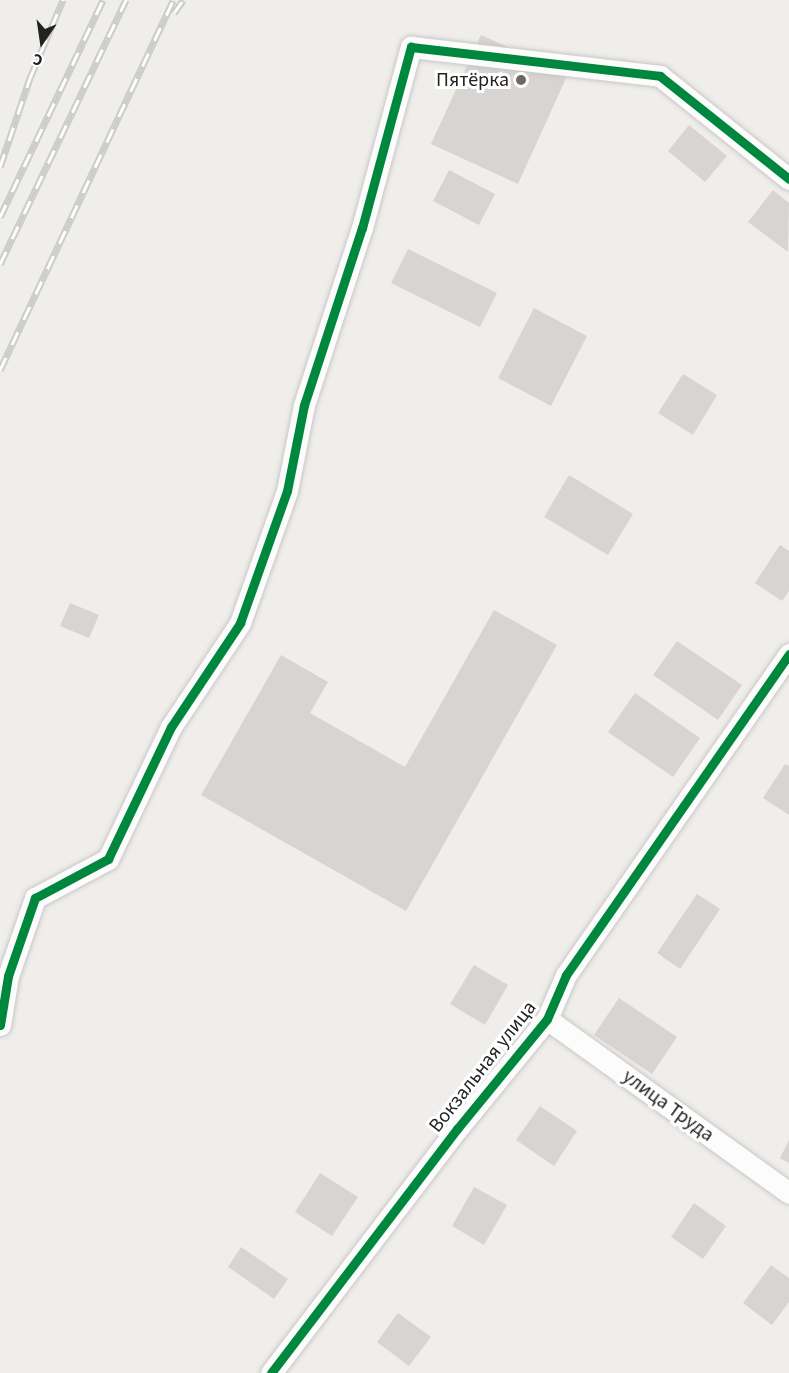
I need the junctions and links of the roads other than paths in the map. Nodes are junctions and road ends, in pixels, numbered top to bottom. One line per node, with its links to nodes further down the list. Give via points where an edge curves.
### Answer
1 (789, 179): 4 (street, via 660,76 411,47 362,228 304,405 287,491 240,623 171,727 108,859 35,898 8,976)
2 (789, 654): 3 (street, Вокзальная улица, via 566,975)
3 (547, 1019): 5 (street, улица Труда); 6 (street, Вокзальная улица, via 457,1129)
4 (0, 1025)
5 (789, 1193)
6 (271, 1373)

